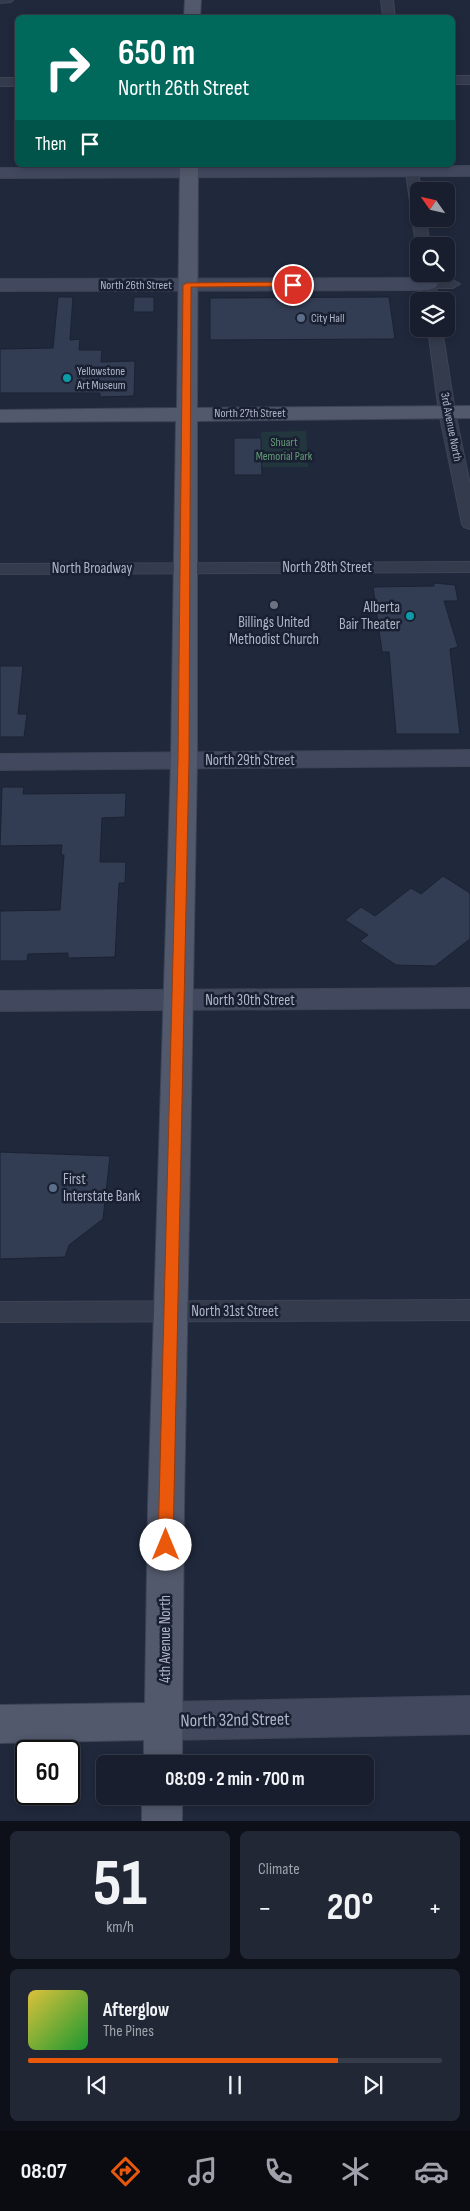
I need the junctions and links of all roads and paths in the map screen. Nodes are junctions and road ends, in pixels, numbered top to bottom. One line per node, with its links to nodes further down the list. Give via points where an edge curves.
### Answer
1 (0, 0): 2 (street)
2 (7, 0)
3 (193, 0): 5 (main road)
4 (387, 0): 6 (street)
5 (192, 15)
6 (389, 15)
7 (455, 80): 8 (street)
8 (470, 80)
9 (0, 82): 10 (street)
10 (15, 82)
11 (411, 168): 12 (street); 13 (street); 15 (street)
12 (189, 169): 14 (street); 18 (main road, 4th Avenue North)
13 (470, 171)
14 (0, 173)
15 (422, 237)
16 (453, 284): 19 (street, North 26th Street)
17 (0, 285): 18 (street, North 26th Street)
18 (187, 285): 19 (street, North 26th Street); 23 (main road, 4th Avenue North)
19 (428, 286)
20 (435, 337): 21 (street, 3rd Avenue North)
21 (447, 412): 22 (main road, North 27th Street); 23 (main road, North 27th Street); 25 (street, 3rd Avenue North)
22 (470, 412)
23 (188, 414): 24 (main road, North 27th Street); 26 (main road, 4th Avenue North)
24 (0, 416)
25 (470, 524)
26 (184, 567): 27 (street, North 28th Street); 28 (street, North Broadway); 30 (main road, 4th Avenue North)
27 (470, 567)
28 (0, 569)
29 (470, 758): 30 (street, North 29th Street)
30 (184, 760): 31 (street, North 29th Street); 33 (main road, 4th Avenue North)
31 (0, 762)
32 (470, 998): 33 (street, North 30th Street)
33 (178, 1000): 34 (street, North 30th Street); 37 (main road, 4th Avenue North)
34 (0, 1002)
35 (470, 1310): 37 (street, North 31st Street)
36 (0, 1312): 37 (street, North 31st Street)
37 (172, 1312): 39 (main road, 4th Avenue North)
38 (470, 1715): 39 (street, North 32nd Street)
39 (164, 1722): 40 (main road, North 32nd Street); 41 (main road, 4th Avenue North)
40 (0, 1724)
41 (163, 1755)
42 (162, 1805): 43 (main road)
43 (162, 1821)

